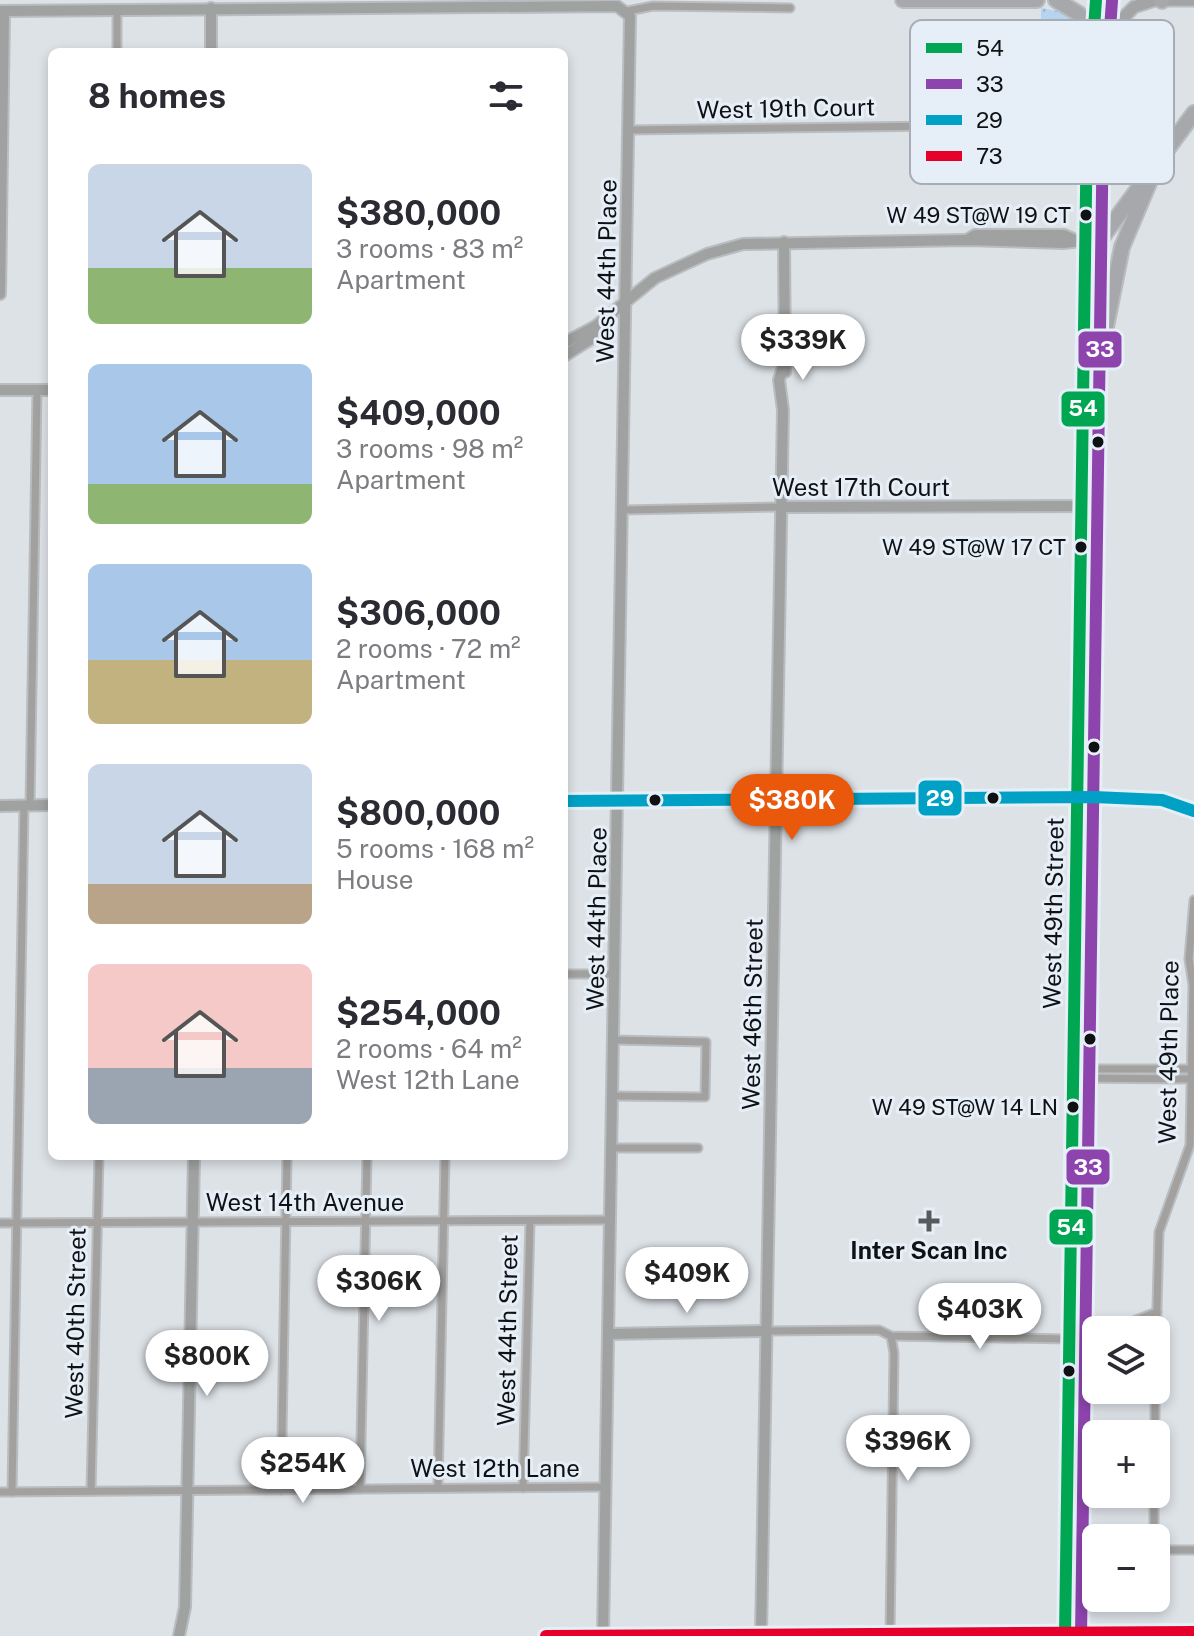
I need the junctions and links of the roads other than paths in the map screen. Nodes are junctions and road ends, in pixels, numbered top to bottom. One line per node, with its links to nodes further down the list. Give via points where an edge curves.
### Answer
1 (903, 0): 2 (highway)
2 (1037, 0)
3 (1056, 0): 15 (highway)
4 (1096, 0): 16 (main road, West 49th Street)
5 (1113, 0): 17 (main road, West 49th Street)
6 (1144, 0): 7 (main road)
7 (1155, 0): 8 (main road); 18 (main road, via 1134,7)
8 (1162, 0): 9 (main road)
9 (1194, 0)
10 (211, 8): 12 (street); 14 (street, via 617,6); 20 (street)
11 (787, 8): 14 (street, via 653,6)
12 (117, 10): 13 (street); 19 (street)
13 (2, 11): 34 (street)
14 (628, 11): 23 (street, West 44th Place)
15 (1081, 20)
16 (1094, 20)
17 (1112, 20)
18 (1121, 20)
19 (117, 48)
20 (211, 48)
21 (1194, 113): 24 (highway)
22 (910, 126): 23 (street, West 19th Court)
23 (628, 130): 35 (street, West 44th Place)
24 (1174, 141)
25 (1083, 184): 31 (main road, West 49th Street)
26 (1103, 184): 30 (main road, West 49th Street)
27 (1104, 184): 30 (main road)
28 (1142, 184): 32 (highway)
29 (1149, 184): 39 (highway, via 1122,247)
30 (1102, 203): 32 (main road, West 49th Street)
31 (1079, 239): 32 (street); 33 (street); 43 (main road, West 49th Street)
32 (1101, 239): 39 (main road, West 49th Street)
33 (784, 242): 35 (street, via 743,244 707,254 655,278); 45 (street, West 46th Street)
34 (0, 294)
35 (626, 301): 36 (street); 46 (street, West 44th Place)
36 (596, 326): 37 (street); 38 (street, via 591,339)
37 (568, 340)
38 (568, 353)
39 (1100, 357): 44 (main road, West 49th Street)
40 (0, 390): 41 (street)
41 (37, 390): 42 (street); 56 (street)
42 (48, 390)
43 (1082, 506): 44 (street, West 17th Court); 45 (street, West 17th Court); 47 (main road, West 49th Street)
44 (1099, 506): 48 (main road, West 49th Street)
45 (781, 507): 46 (street, West 17th Court); 51 (street, West 46th Street)
46 (623, 510): 53 (street, West 44th Place)
47 (1080, 625): 48 (main road, via 1090,634 1089,673); 49 (main road, West 49th Street)
48 (1096, 684): 50 (main road, West 49th Street)
49 (1077, 797): 50 (street); 51 (street); 63 (main road, West 49th Street)
50 (1094, 797): 57 (street, via 1162,800); 64 (main road, West 49th Street)
51 (776, 799): 53 (street); 89 (street, West 46th Street)
52 (568, 801): 53 (street)
53 (618, 801): 60 (street, West 44th Place)
54 (48, 805): 56 (street)
55 (0, 806): 56 (street)
56 (27, 806): 82 (street)
57 (1194, 811)
58 (1194, 900): 62 (street, West 49th Place, via 1189,959)
59 (568, 974): 60 (street)
60 (615, 974): 61 (street, West 44th Place)
61 (614, 1040): 66 (street, West 44th Place); 66 (street, via 706,1042 705,1097)
62 (1192, 1069): 64 (street); 65 (street, West 49th Place)
63 (1073, 1073): 64 (street); 83 (main road, West 49th Street)
64 (1088, 1074): 65 (street); 85 (main road, West 49th Street)
65 (1191, 1079): 84 (street, West 49th Place, via 1190,1148 1159,1232)
66 (613, 1096): 67 (street, West 44th Place)
67 (612, 1148): 68 (street); 74 (street, West 44th Place)
68 (698, 1148)
69 (99, 1160): 78 (street, West 40th Street)
70 (194, 1160): 79 (street)
71 (287, 1160): 80 (street)
72 (367, 1160): 75 (street)
73 (445, 1160): 76 (street)
74 (611, 1220): 77 (street, West 14th Avenue); 90 (street, West 44th Place)
75 (365, 1221): 76 (street, West 14th Avenue); 80 (street, West 14th Avenue); 99 (street)
76 (444, 1221): 77 (street, West 14th Avenue); 97 (street)
77 (530, 1221): 98 (street, West 44th Street)
78 (98, 1222): 79 (street, West 14th Avenue); 82 (street, West 14th Avenue); 101 (street, West 40th Street)
79 (193, 1222): 80 (street, West 14th Avenue); 102 (street)
80 (286, 1222): 100 (street)
81 (0, 1223): 82 (street, West 14th Avenue)
82 (17, 1223): 104 (street)
83 (1070, 1256): 88 (main road, via 1076,1319); 92 (main road, West 49th Street)
84 (1157, 1312): 86 (street); 87 (street, West 49th Place)
85 (1085, 1316)
86 (1147, 1316)
87 (1157, 1316)
88 (1082, 1325)
89 (766, 1331): 90 (street); 91 (street, via 879,1330); 113 (street, West 46th Street)
90 (609, 1334): 96 (street, West 44th Place)
91 (891, 1336): 92 (street); 107 (street)
92 (1069, 1339): 93 (main road, via 1077,1348); 94 (main road, West 49th Street)
93 (1082, 1398)
94 (1066, 1471): 95 (street); 111 (main road, West 49th Street)
95 (1082, 1471): 112 (main road, West 49th Street)
96 (606, 1487): 98 (street, West 12th Lane); 117 (street, West 44th Place)
97 (438, 1488): 98 (street, West 12th Lane); 99 (street, West 12th Lane)
98 (523, 1488)
99 (360, 1489): 100 (street, West 12th Lane)
100 (281, 1490): 102 (street, West 12th Lane)
101 (91, 1491): 102 (street, West 12th Lane); 104 (street, West 12th Lane)
102 (188, 1491): 115 (street, via 185,1607)
103 (0, 1492): 104 (street, West 12th Lane)
104 (12, 1492)
105 (1170, 1546): 106 (street)
106 (1194, 1550)
107 (890, 1633): 109 (street); 114 (street)
108 (1191, 1633): 112 (street)
109 (936, 1634): 110 (street)
110 (950, 1634): 111 (street)
111 (1065, 1634): 112 (street)
112 (1081, 1634)
113 (761, 1635): 117 (street); 118 (street)
114 (858, 1635): 118 (street)
115 (179, 1636)
116 (546, 1636): 117 (street)
117 (603, 1636)
118 (774, 1636)

